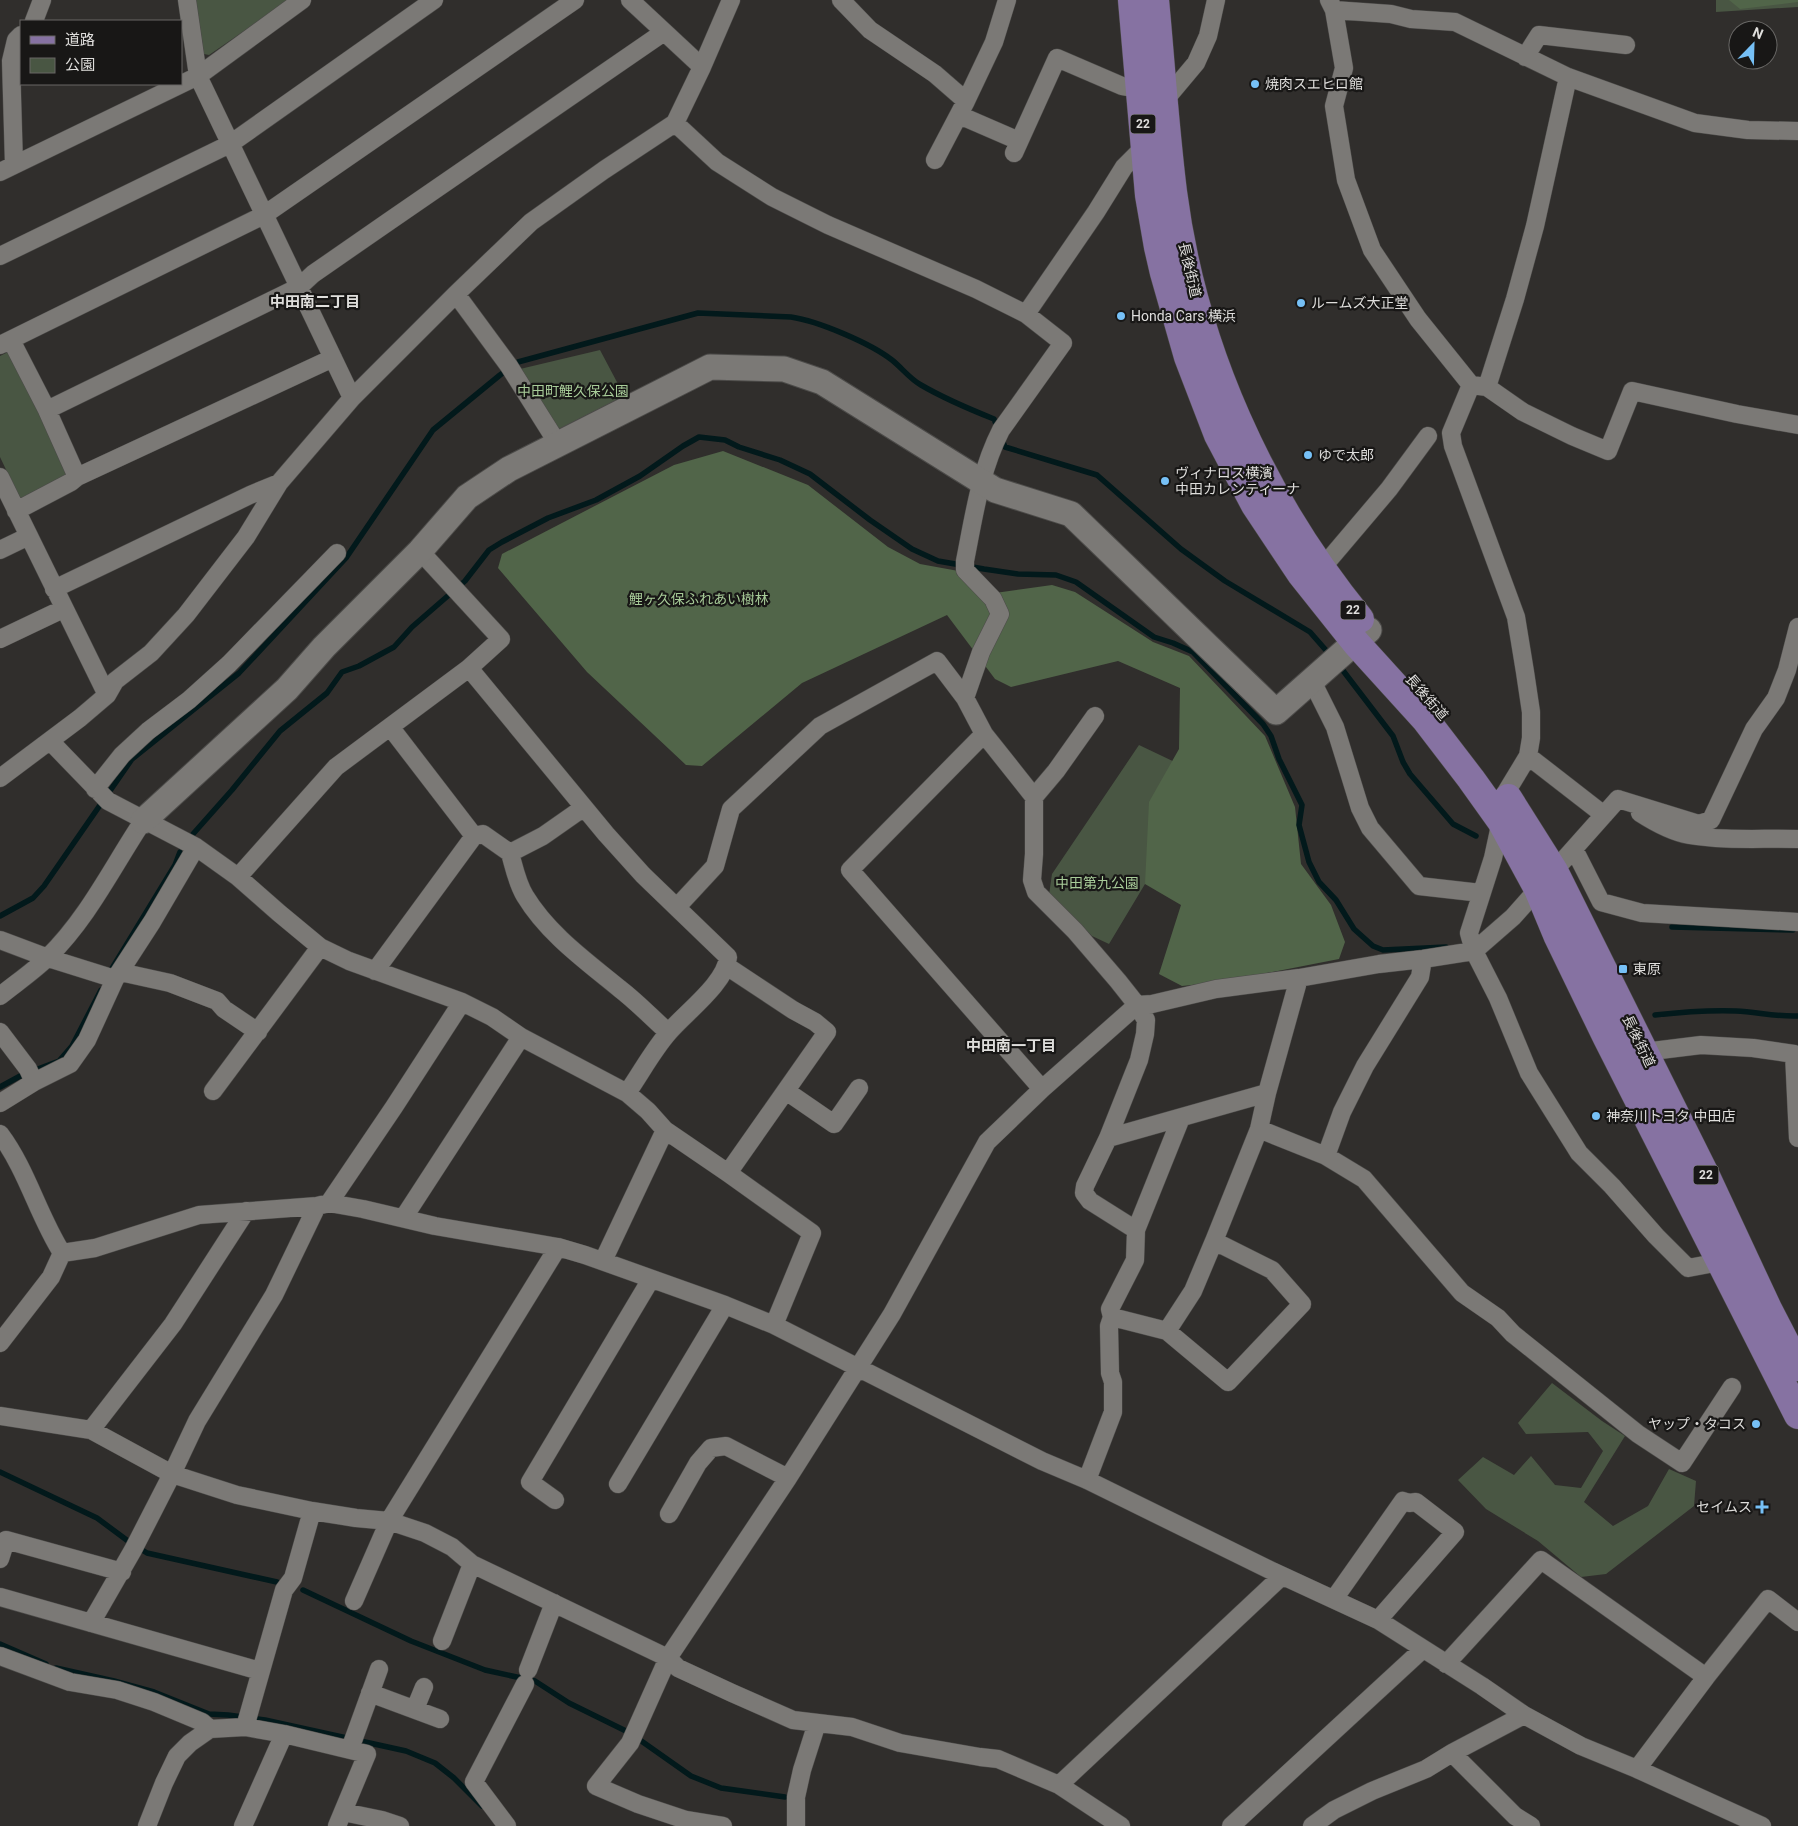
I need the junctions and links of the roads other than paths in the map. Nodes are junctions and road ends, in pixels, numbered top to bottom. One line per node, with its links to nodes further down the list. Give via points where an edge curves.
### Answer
1 (42, 0): 14 (street)
2 (187, 0): 20 (street)
3 (302, 0): 20 (street)
4 (434, 0): 29 (street)
5 (575, 0): 33 (street)
6 (630, 0): 15 (street)
7 (731, 0): 19 (street)
8 (841, 0): 26 (street, via 870,30 935,74)
9 (1007, 0): 26 (street, via 994,42)
10 (1132, 0): 24 (main road, 長後街道 / 22)
11 (1155, 0): 25 (main road, 長後街道 / 22)
12 (1216, 0): 25 (street, via 1208,36 1196,63)
13 (1332, 5): 18 (street, via 1411,19 1455,22); 40 (street, via 1344,68 1334,106 1346,180 1372,250 1418,318)
14 (34, 20)
15 (664, 32): 19 (street); 35 (street, via 313,274)
16 (20, 36): 32 (street, via 11,61)
17 (1626, 44): 18 (street, via 1539,35)
18 (1525, 57): 21 (street)
19 (702, 67): 27 (street)
20 (198, 76): 22 (street); 29 (street)
21 (1568, 77): 28 (street, via 1695,123 1748,130); 40 (street, via 1516,299)
22 (182, 83)
23 (178, 85): 32 (street)
24 (1140, 89): 26 (street, via 1122,86 1057,58 1016,147); 30 (main road, 長後街道 / 22)
25 (1165, 100): 55 (main road, 長後街道 / 22, via 1173,193 1188,269 1210,350 1260,468)
26 (962, 108): 31 (street)
27 (674, 123): 36 (street, via 531,222); 37 (street, via 717,162 772,197)
28 (1798, 131)
29 (230, 144): 33 (street); 34 (street)
30 (1145, 146): 37 (street, via 1124,167); 60 (main road, 長後街道 / 22, via 1149,195 1164,273 1188,357 1218,435 1255,505 1296,567)
31 (935, 160)
32 (7, 161)
33 (264, 215): 35 (street); 38 (street)
34 (0, 256)
35 (299, 287): 39 (street); 42 (street)
36 (456, 294): 41 (street); 45 (street, via 510,366)
37 (1026, 314): 49 (street, via 1063,343 997,437)
38 (6, 342): 42 (street)
39 (333, 358): 41 (street); 47 (street)
40 (1480, 386): 43 (street, via 1523,412 1608,450 1632,391); 69 (street, via 1451,433 1452,446 1516,616 1530,712)
41 (352, 398): 48 (street)
42 (47, 410): 47 (street)
43 (1798, 425)
44 (1428, 436): 55 (street)
45 (558, 444): 49 (street, via 710,367 784,369 822,382); 53 (street, via 509,469 467,497)
46 (0, 477): 50 (street)
47 (78, 477): 50 (street)
48 (279, 482): 56 (street); 63 (street, via 246,537 186,614 151,653 115,681)
49 (981, 482): 62 (street, via 995,490 1071,514 1276,712); 64 (street, via 965,566 993,599 1000,614 981,652)
50 (16, 511): 51 (street)
51 (29, 536): 52 (street); 56 (street)
52 (0, 550)
53 (420, 551): 61 (street, via 501,639); 77 (street, via 324,647 287,689)
54 (337, 553): 71 (street, via 229,664 122,755)
55 (1322, 568): 60 (main road, 長後街道 / 22, via 1346,602)
56 (54, 589): 57 (street)
57 (64, 609): 59 (street); 63 (street)
58 (1798, 627): 74 (street, via 1776,698 1754,729 1712,820 1699,824)
59 (0, 639)
60 (1357, 642): 62 (street); 72 (main road, 長後街道 / 22, via 1476,754); 78 (main road, 長後街道 / 22, via 1425,719)
61 (469, 668): 66 (street); 75 (street)
62 (1319, 676): 86 (street, via 1360,808 1370,828 1419,886)
63 (107, 695): 68 (street)
64 (965, 698): 67 (street); 87 (street, via 937,661 820,726 731,809 715,866)
65 (1095, 716): 73 (street)
66 (390, 728): 79 (street); 84 (street, via 336,767)
67 (984, 734): 73 (street); 109 (street, via 850,870)
68 (50, 741): 70 (street); 71 (street)
69 (1528, 756): 72 (street); 76 (street)
70 (0, 778)
71 (101, 794): 77 (street)
72 (1506, 794): 85 (main road, 長後街道 / 22)
73 (1034, 797): 100 (street, via 1032,880 1036,892 1075,931)
74 (1618, 799): 76 (street); 80 (street, via 1653,822 1688,835)
75 (583, 808): 83 (street, via 543,836); 87 (street)
76 (1604, 815): 82 (street)
77 (143, 820): 81 (street); 92 (street, via 96,898)
78 (1501, 821): 85 (main road, 長後街道 / 22); 86 (street)
79 (474, 836): 83 (street, via 483,834); 95 (street)
80 (1798, 839)
81 (196, 847): 84 (street); 96 (street)
82 (1574, 849): 85 (street); 88 (street, via 1602,902 1642,913)
83 (510, 853): 103 (street, via 524,895 538,916 562,941)
84 (238, 877): 90 (street)
85 (1546, 880): 91 (street, via 1513,917); 105 (main road, 長後街道 / 22); 132 (main road, 長後街道 / 22, via 1558,937)
86 (1481, 893): 91 (street, via 1469,933)
87 (677, 907): 94 (street, via 728,957)
88 (1798, 922)
89 (0, 940): 92 (street)
90 (320, 947): 95 (street); 102 (street)
91 (1474, 951): 93 (street); 132 (street, via 1498,998 1529,1073 1579,1153 1688,1268)
92 (48, 958): 96 (street); 98 (street)
93 (1423, 959): 97 (street); 122 (street, via 1420,977 1365,1066 1342,1112)
94 (728, 967): 103 (street); 111 (street, via 827,1032)
95 (375, 971): 99 (street)
96 (117, 976): 102 (street, via 170,983 217,1001); 107 (street, via 87,1040 70,1064)
97 (1299, 978): 100 (street, via 1216,989); 112 (street)
98 (0, 996)
99 (462, 1002): 104 (street); 124 (street, via 394,1108)
100 (1137, 1005): 109 (street); 120 (street, via 1146,1020 1145,1034 1139,1060)
101 (0, 1032): 107 (street)
102 (258, 1032): 110 (street)
103 (668, 1032): 113 (street)
104 (521, 1037): 113 (street); 126 (street)
105 (1644, 1052): 106 (street, via 1701,1046); 139 (main road, 長後街道 / 22, via 1705,1174)
106 (1796, 1053): 114 (street)
107 (31, 1075): 115 (street)
108 (859, 1088): 111 (street, via 834,1124)
109 (1042, 1089): 140 (street, via 987,1142 892,1314)
110 (213, 1090)
111 (786, 1091): 123 (street)
112 (1267, 1092): 116 (street); 117 (street)
113 (627, 1093): 118 (street)
114 (1796, 1095): 121 (street)
115 (0, 1103)
116 (1181, 1118): 120 (street); 127 (street)
117 (1259, 1129): 122 (street); 128 (street)
118 (665, 1130): 123 (street); 131 (street)
119 (0, 1134): 130 (street, via 19,1164)
120 (1108, 1138): 127 (street, via 1084,1193 1090,1201)
121 (1798, 1138)
122 (1326, 1156): 141 (street, via 1364,1180 1462,1293 1498,1318 1513,1334 1638,1434 1682,1463)
123 (728, 1172): 136 (street, via 812,1233)
124 (323, 1205): 125 (street); 126 (street); 145 (street, via 274,1295 197,1421)
125 (246, 1211): 130 (street, via 199,1215 95,1248); 144 (street, via 173,1324)
126 (404, 1218): 129 (street)
127 (1136, 1230): 135 (street, via 1135,1260 1110,1309)
128 (1214, 1241): 137 (street, via 1193,1291); 137 (street, via 1272,1270 1302,1304 1228,1382)
129 (558, 1247): 131 (street); 152 (street)
130 (62, 1253): 138 (street, via 51,1277)
131 (603, 1261): 133 (street)
132 (1720, 1262): 139 (main road, 22)
133 (651, 1278): 134 (street); 149 (street, via 530,1482)
134 (725, 1305): 136 (street); 148 (street)
135 (1112, 1317): 137 (street); 147 (street, via 1108,1326 1113,1412)
136 (774, 1324): 140 (street)
137 (1167, 1330)
138 (0, 1343)
139 (1793, 1367): 142 (main road, 長後街道 / 22)
140 (858, 1368): 146 (street); 147 (street, via 1042,1461)
141 (1732, 1387)
142 (1798, 1415)
143 (0, 1416): 144 (street)
144 (91, 1430): 145 (street)
145 (172, 1474): 150 (street, via 237,1494); 155 (street)
146 (788, 1478): 151 (street, via 726,1446 711,1448 698,1463); 167 (street)
147 (1087, 1480): 156 (street)
148 (618, 1484)
149 (555, 1500)
150 (312, 1511): 152 (street); 170 (street, via 293,1578 284,1590)
151 (669, 1514)
152 (389, 1521): 154 (street, via 452,1547); 159 (street)
153 (0, 1559): 155 (street, via 6,1540)
154 (472, 1564): 160 (street); 164 (street)
155 (122, 1572): 163 (street)
156 (1282, 1576): 158 (street); 184 (street)
157 (0, 1597): 163 (street)
158 (1334, 1598): 161 (street); 161 (street, via 1403,1501 1416,1502 1455,1532)
159 (354, 1601)
160 (554, 1603): 167 (street); 186 (street, via 526,1677 474,1782)
161 (1378, 1620): 165 (street)
162 (1798, 1622): 171 (street, via 1768,1599)
163 (91, 1623): 170 (street)
164 (442, 1642)
165 (1423, 1650): 168 (street); 193 (street)
166 (0, 1656): 179 (street, via 70,1682 117,1690 154,1702 202,1722)
167 (668, 1658): 178 (street, via 678,1668 793,1720); 190 (street, via 633,1736 596,1786 686,1820)
168 (1446, 1664): 171 (street, via 1541,1560); 175 (street)
169 (379, 1669): 173 (street)
170 (260, 1671): 177 (street)
171 (1706, 1677): 183 (street)
172 (424, 1687): 174 (street)
173 (370, 1693): 174 (street); 181 (street)
174 (415, 1710): 176 (street)
175 (1524, 1715): 182 (street); 183 (street, via 1581,1746)
176 (440, 1719)
177 (246, 1721): 179 (street); 180 (street)
178 (817, 1723): 184 (street, via 852,1727 900,1743 998,1759); 191 (street, via 796,1797)
179 (210, 1729): 187 (street, via 178,1756)
180 (284, 1734): 181 (street); 188 (street)
181 (352, 1743): 185 (street, via 367,1754)
182 (1452, 1752): 194 (street, via 1426,1769 1334,1810); 195 (street, via 1515,1816)
183 (1637, 1769): 196 (street)
184 (1059, 1785): 192 (street)
185 (340, 1819): 189 (street, via 382,1820)
186 (506, 1825)
187 (147, 1826)
188 (243, 1826)
189 (400, 1826)
190 (723, 1826)
191 (796, 1826)
192 (1121, 1826)
193 (1231, 1826)
194 (1312, 1826)
195 (1531, 1826)
196 (1762, 1826)

